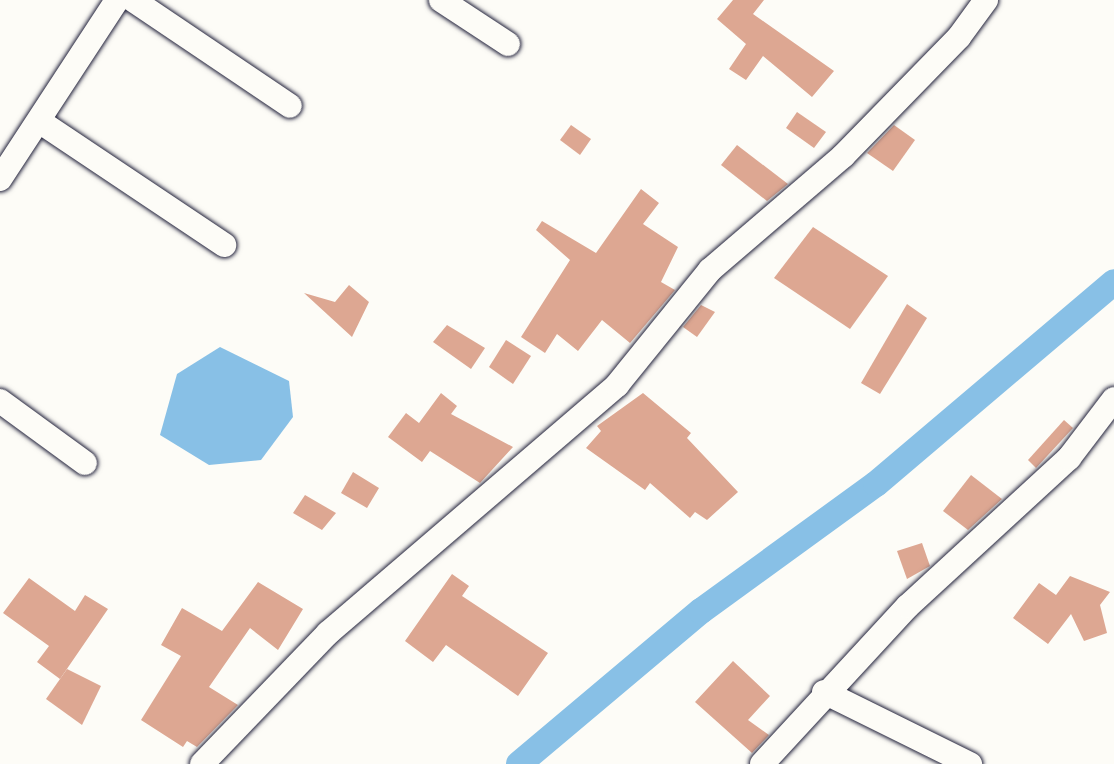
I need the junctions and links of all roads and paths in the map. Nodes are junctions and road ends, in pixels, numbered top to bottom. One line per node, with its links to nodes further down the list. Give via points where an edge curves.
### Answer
1 (117, 0): 7 (street)
2 (134, 0): 6 (street)
3 (441, 0): 5 (street)
4 (986, 0): 14 (street, via 959,37 843,156 710,270 617,385 328,633)
5 (508, 44)
6 (290, 106)
7 (39, 121): 8 (street); 9 (street)
8 (0, 179)
9 (224, 245)
10 (1114, 399): 13 (street, via 1069,458)
11 (0, 401): 12 (street)
12 (85, 463)
13 (824, 692): 15 (street); 16 (street)
14 (202, 764)
15 (762, 764)
16 (970, 764)

